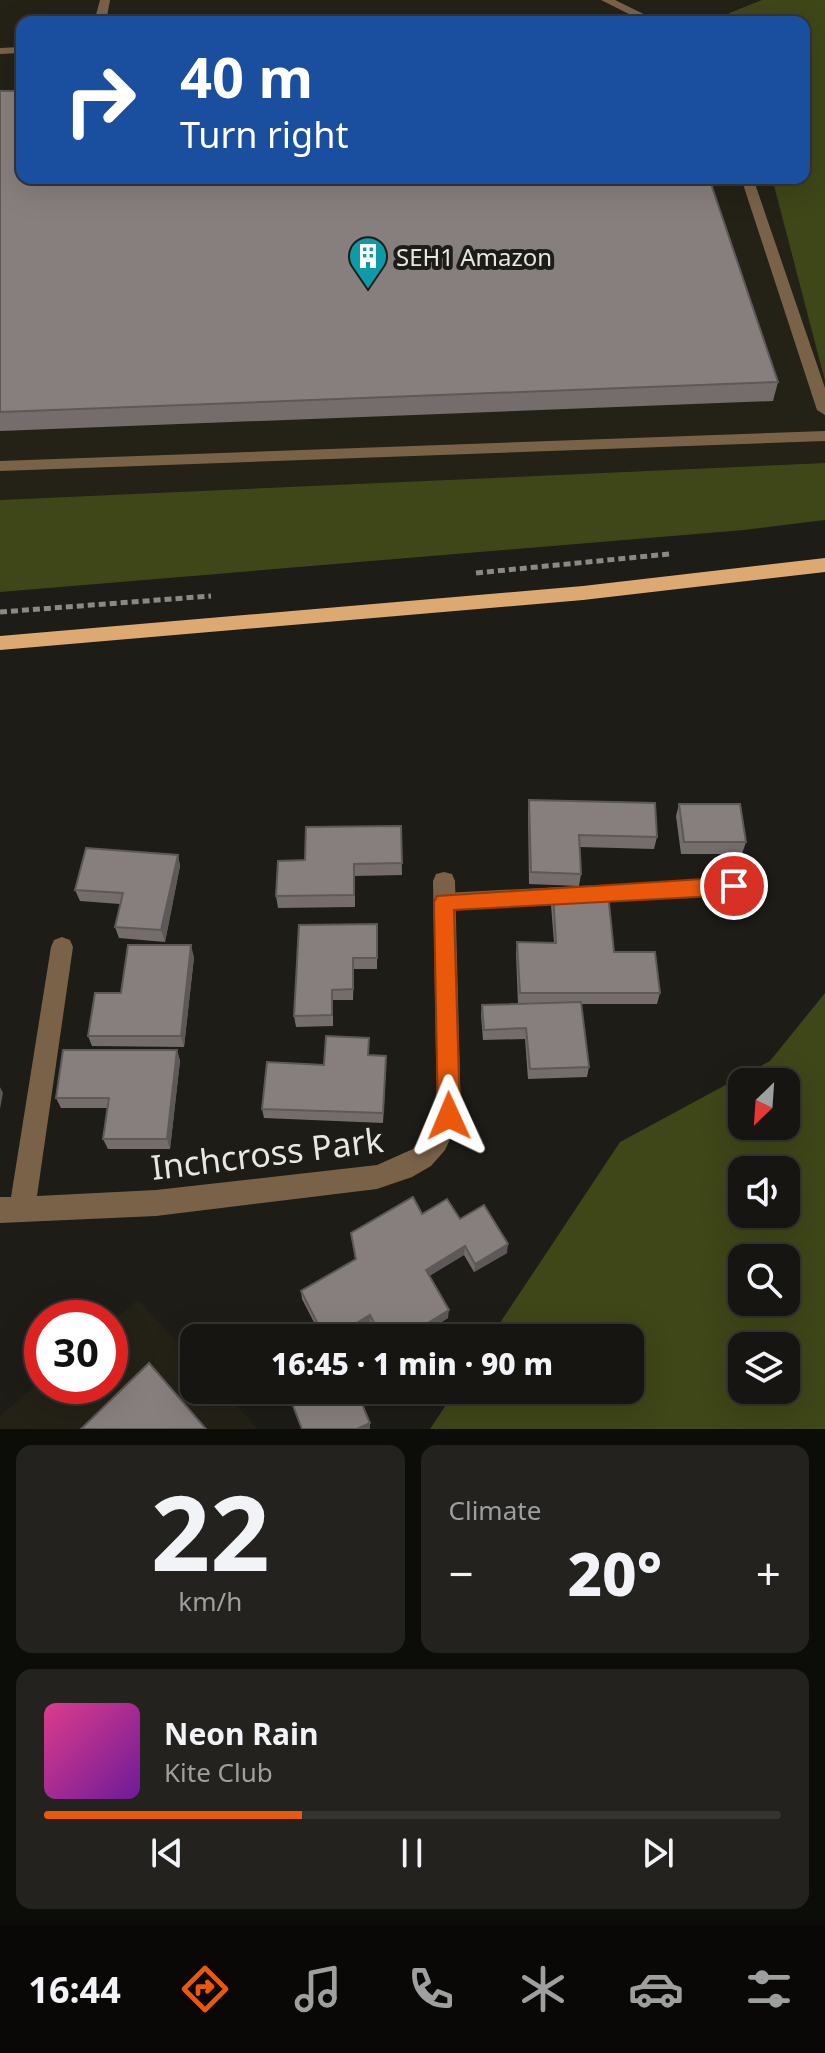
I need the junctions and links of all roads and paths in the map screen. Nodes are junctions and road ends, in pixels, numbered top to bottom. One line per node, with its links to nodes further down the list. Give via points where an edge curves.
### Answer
1 (606, 0): 2 (lane)
2 (641, 16)
3 (749, 184): 4 (lane)
4 (825, 410)
5 (825, 436): 6 (lane)
6 (0, 466)
7 (685, 552): 9 (path)
8 (825, 565): 12 (main road, via 583,593)
9 (466, 574)
10 (217, 595): 11 (path)
11 (0, 612)
12 (0, 643)
13 (734, 886): 14 (lane)
14 (444, 891): 16 (street, Inchcross Park, via 449,1116 437,1143 411,1168 377,1177 156,1203)
15 (62, 947): 16 (street, Inchcross Park)
16 (11, 1210)

